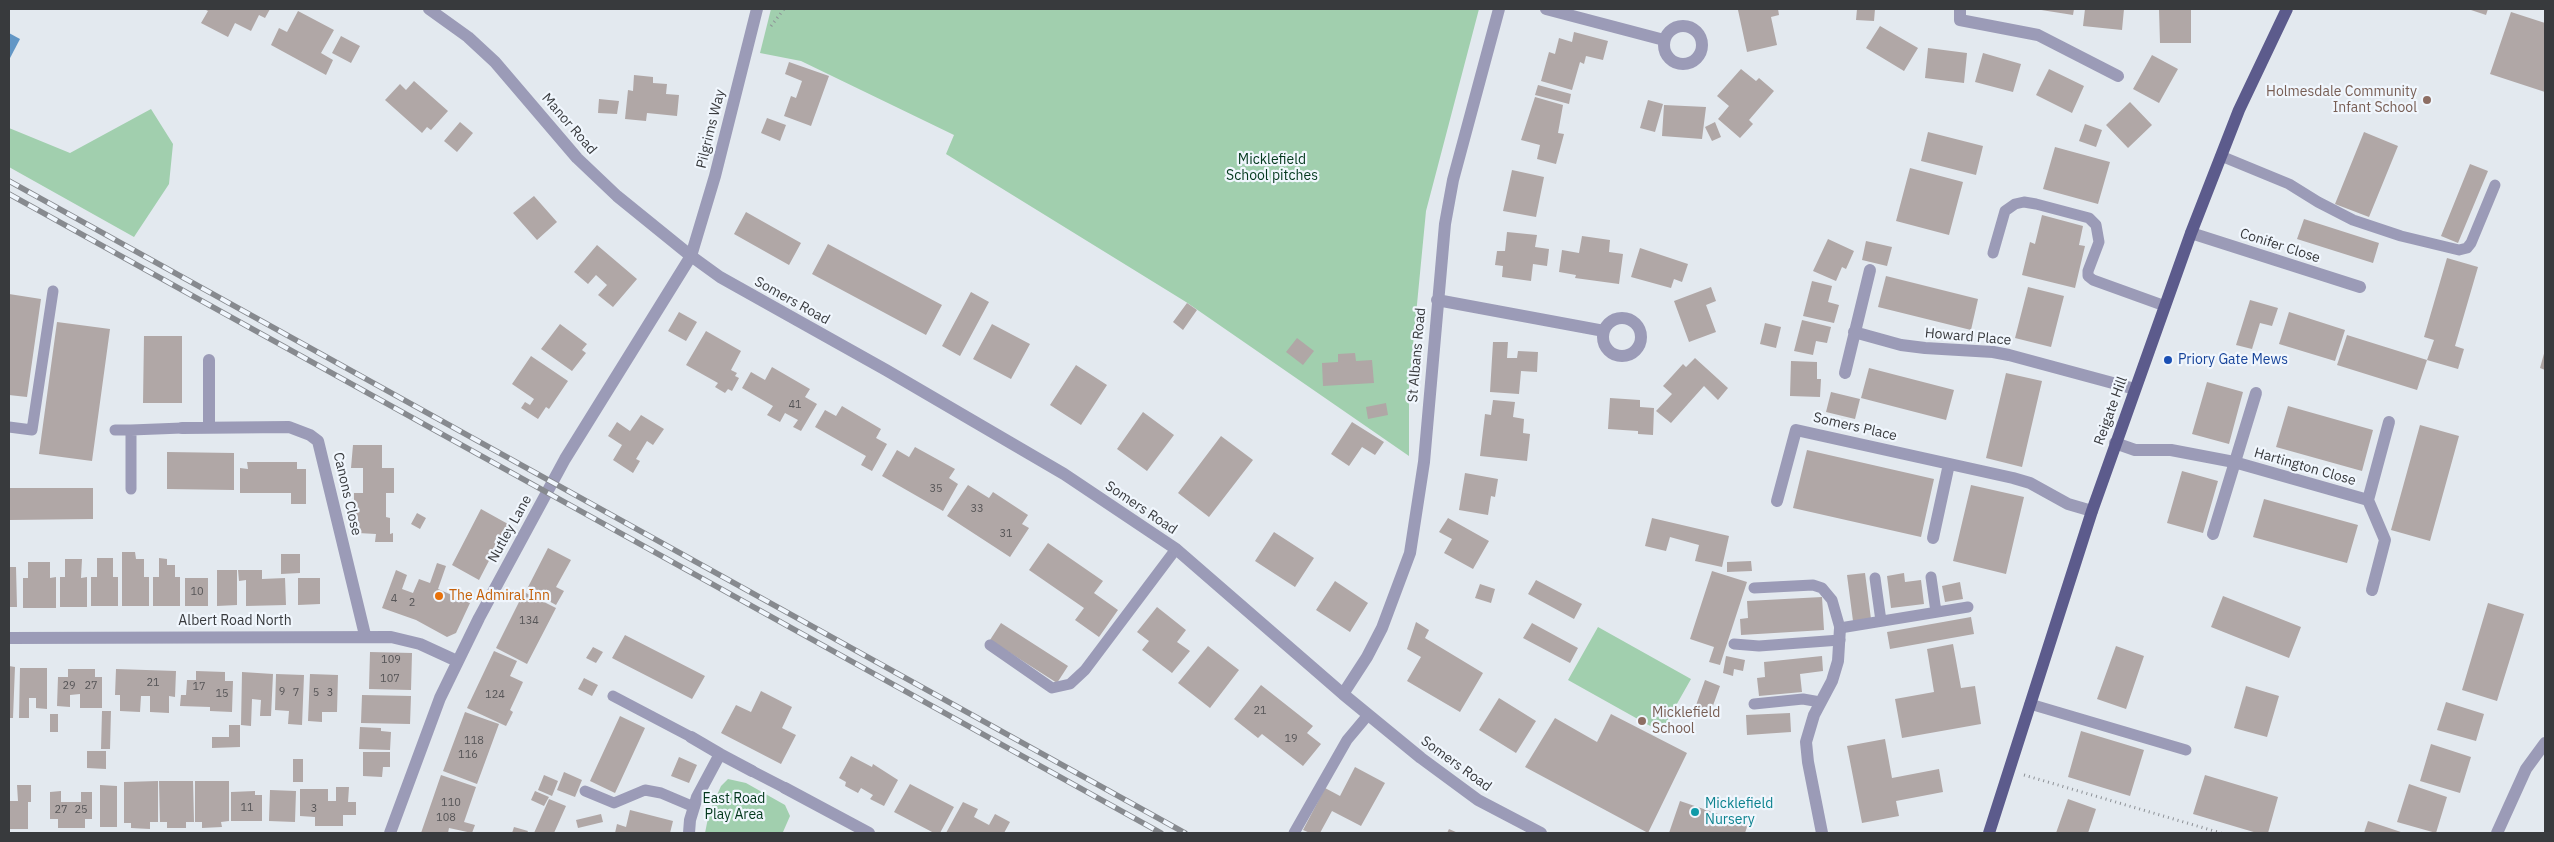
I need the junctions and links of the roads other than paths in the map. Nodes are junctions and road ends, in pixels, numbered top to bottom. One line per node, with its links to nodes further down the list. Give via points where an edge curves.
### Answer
1 (429, 9): 13 (street, Manor Road, via 468,37 495,62 577,158 617,196)
2 (757, 9): 13 (street, Pilgrims Way, via 715,176)
3 (1499, 9): 17 (street, St Albans Road, via 1453,180)
4 (1546, 9): 7 (street)
5 (1960, 9): 8 (street, via 1960,20 2038,35)
6 (2287, 9): 9 (main road, Reigate Hill)
7 (1664, 40)
8 (2118, 76)
9 (2221, 156): 10 (lane, via 2289,184 2354,220 2459,250 2471,243); 11 (main road, Reigate Hill)
10 (2495, 185)
11 (2191, 233): 15 (street, Conifer Close); 18 (main road, Reigate Hill)
12 (1993, 253): 18 (lane, via 2005,211 2015,204 2036,204 2089,218 2096,224 2099,242 2088,276)
13 (691, 256): 40 (street, Somers Road, via 720,277 1047,464); 53 (street, Nutley Lane, via 566,459)
14 (1870, 270): 20 (street)
15 (2360, 287)
16 (53, 290): 26 (lane, via 32,430)
17 (1437, 300): 19 (street); 54 (street, St Albans Road, via 1424,462 1410,553 1382,628)
18 (2165, 306): 23 (main road, Reigate Hill)
19 (1604, 331)
20 (1854, 332): 22 (street); 23 (street, Howard Place, via 1901,345 2009,355)
21 (210, 360): 27 (street)
22 (1845, 373)
23 (2136, 389): 31 (main road, Reigate Hill)
24 (2256, 394): 32 (street, Hartington Close)
25 (2389, 422): 35 (street, Hartington Close)
26 (9, 427)
27 (209, 427): 28 (street, Canons Close); 49 (street, Canons Close, via 289,427 310,435 318,442)
28 (182, 428): 30 (lane)
29 (115, 430): 30 (lane)
30 (131, 430): 34 (lane)
31 (2115, 443): 32 (street, Hartington Close, via 2135,450 2171,450); 37 (main road, Reigate Hill)
32 (2234, 462): 35 (street, Hartington Close); 38 (street, Hartington Close)
33 (1949, 464): 36 (street, Somers Place, via 1796,430); 37 (street, Somers Place, via 2030,483 2068,504); 39 (street)
34 (132, 489)
35 (2368, 500): 44 (street, Hartington Close, via 2385,540)
36 (1777, 501)
37 (2092, 511): 58 (main road, Reigate Hill)
38 (2213, 534)
39 (1934, 538)
40 (1176, 550): 52 (lane, via 1085,670 1070,684 1052,688); 54 (street, Somers Road)
41 (1932, 577): 46 (lane)
42 (1875, 578): 47 (lane)
43 (1754, 588): 48 (lane, via 1813,585 1822,588 1832,600)
44 (2372, 590)
45 (1968, 607): 46 (lane)
46 (1936, 612): 47 (lane)
47 (1881, 621): 48 (lane)
48 (1840, 634): 51 (lane, via 1759,646); 56 (street, via 1836,668)
49 (365, 635): 50 (street, Albert Road North); 53 (street, Albert Road North, via 406,640)
50 (9, 638)
51 (1734, 644)
52 (990, 645)
53 (457, 661): 68 (street, Nutley Lane)
54 (1343, 694): 59 (street, Somers Road)
55 (613, 696): 60 (lane)
56 (1820, 702): 57 (lane, via 1803,699); 73 (street, via 1806,742)
57 (1754, 704)
58 (2030, 704): 62 (lane); 74 (main road, Reigate Hill)
59 (1368, 715): 71 (lane, via 1347,740); 72 (street, Somers Road, via 1478,800)
60 (691, 737): 63 (street)
61 (2545, 744): 75 (street, via 2526,769)
62 (2186, 750)
63 (720, 754): 64 (street); 67 (street)
64 (752, 771): 65 (lane)
65 (785, 788): 70 (street)
66 (584, 791): 67 (lane, via 614,803 645,790)
67 (694, 807): 69 (street)
68 (390, 833)
69 (689, 833)
70 (869, 833)
71 (1294, 833)
72 (1540, 833)
73 (1822, 833)
74 (1989, 833)
75 (2497, 833)

